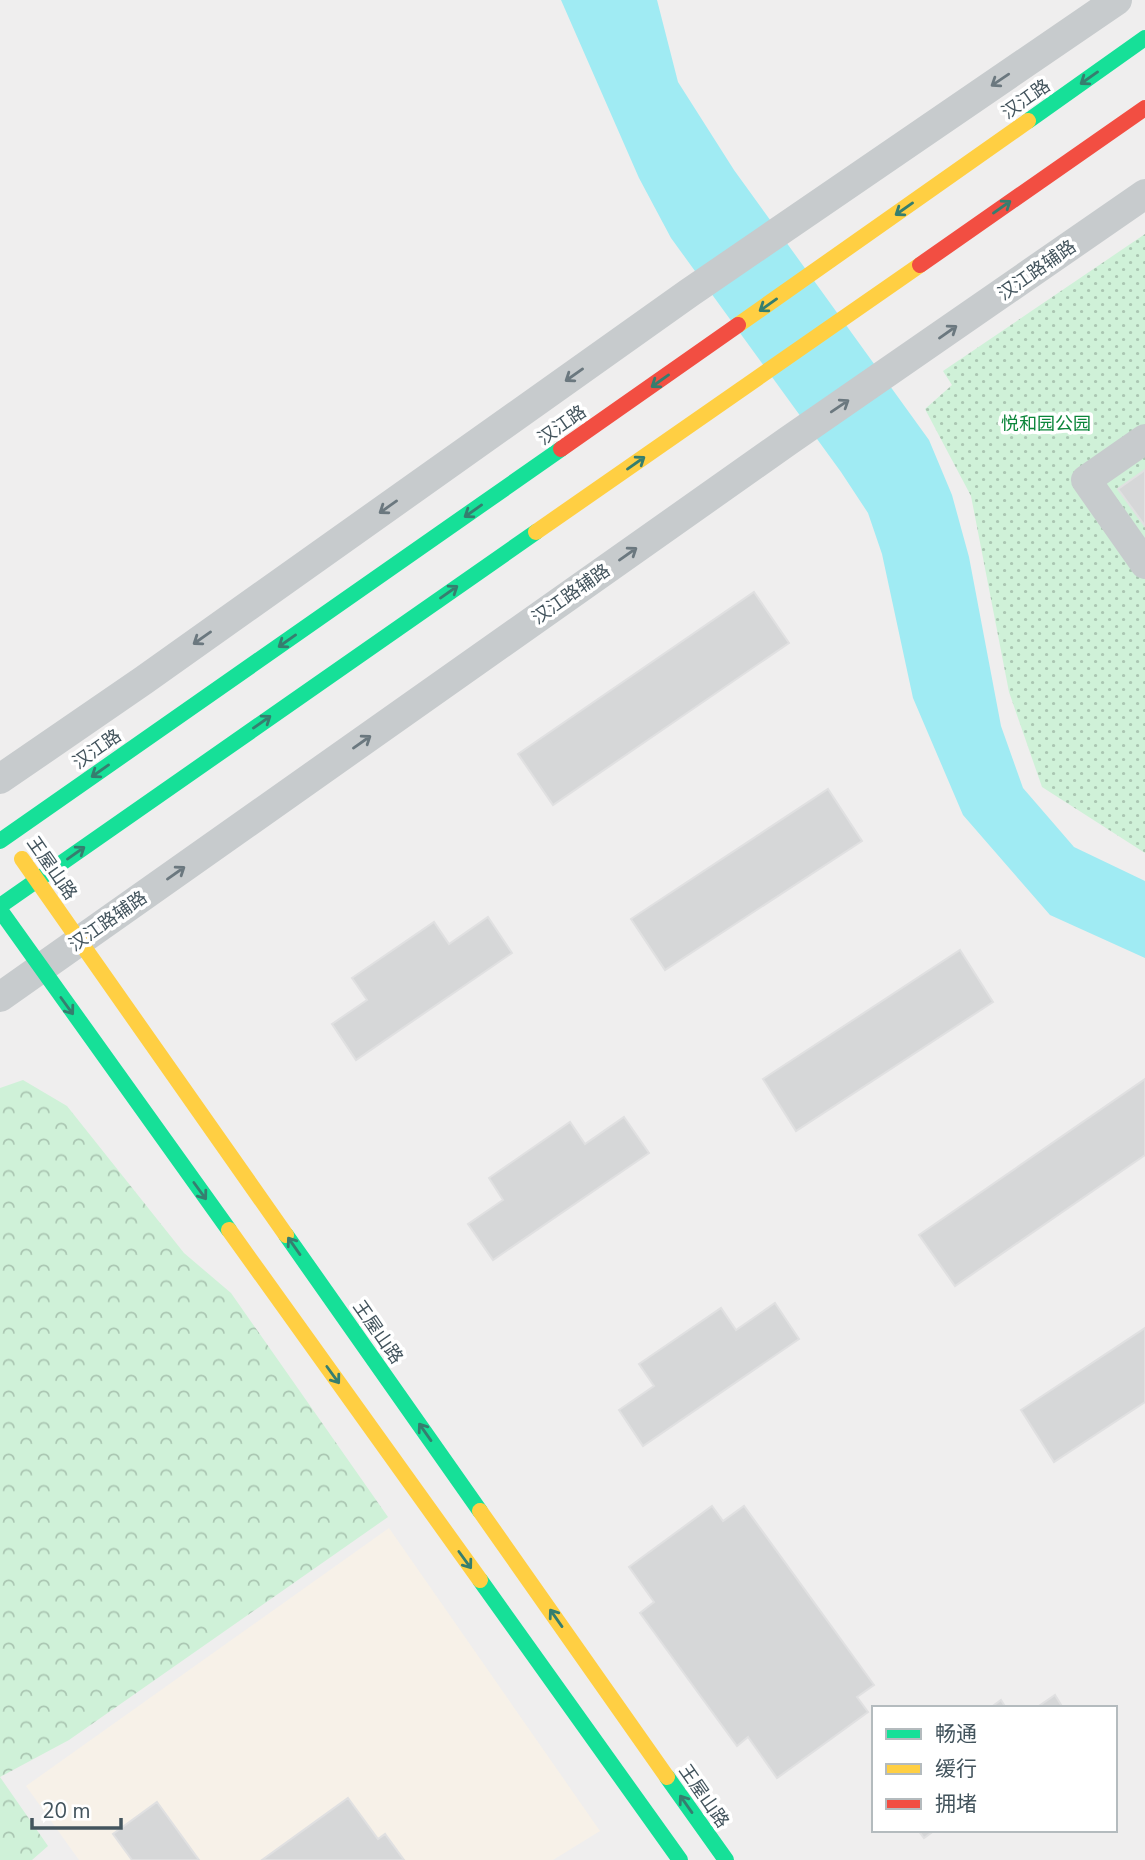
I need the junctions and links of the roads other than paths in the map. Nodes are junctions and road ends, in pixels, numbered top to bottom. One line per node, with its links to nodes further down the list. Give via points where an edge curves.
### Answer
1 (1116, 0): 7 (street, one-way to 7, via 689,293)
2 (1145, 38): 8 (street, 汉江路, one-way to 8, via 716,342)
3 (1145, 108): 9 (street, one-way to 3)
4 (1145, 194): 11 (street, 汉江路辅路, one-way to 4)
5 (1145, 439): 6 (street, via 1086,480)
6 (1145, 564)
7 (0, 779)
8 (2, 834): 9 (street, 王屋山路)
9 (37, 881): 10 (street); 11 (street, 王屋山路)
10 (0, 908): 12 (street)
11 (80, 941): 12 (street, 汉江路辅路); 15 (street, 王屋山路, one-way to 11)
12 (40, 968): 13 (street, 汉江路辅路); 14 (street, one-way to 14)
13 (0, 996)
14 (680, 1860)
15 (726, 1860)

